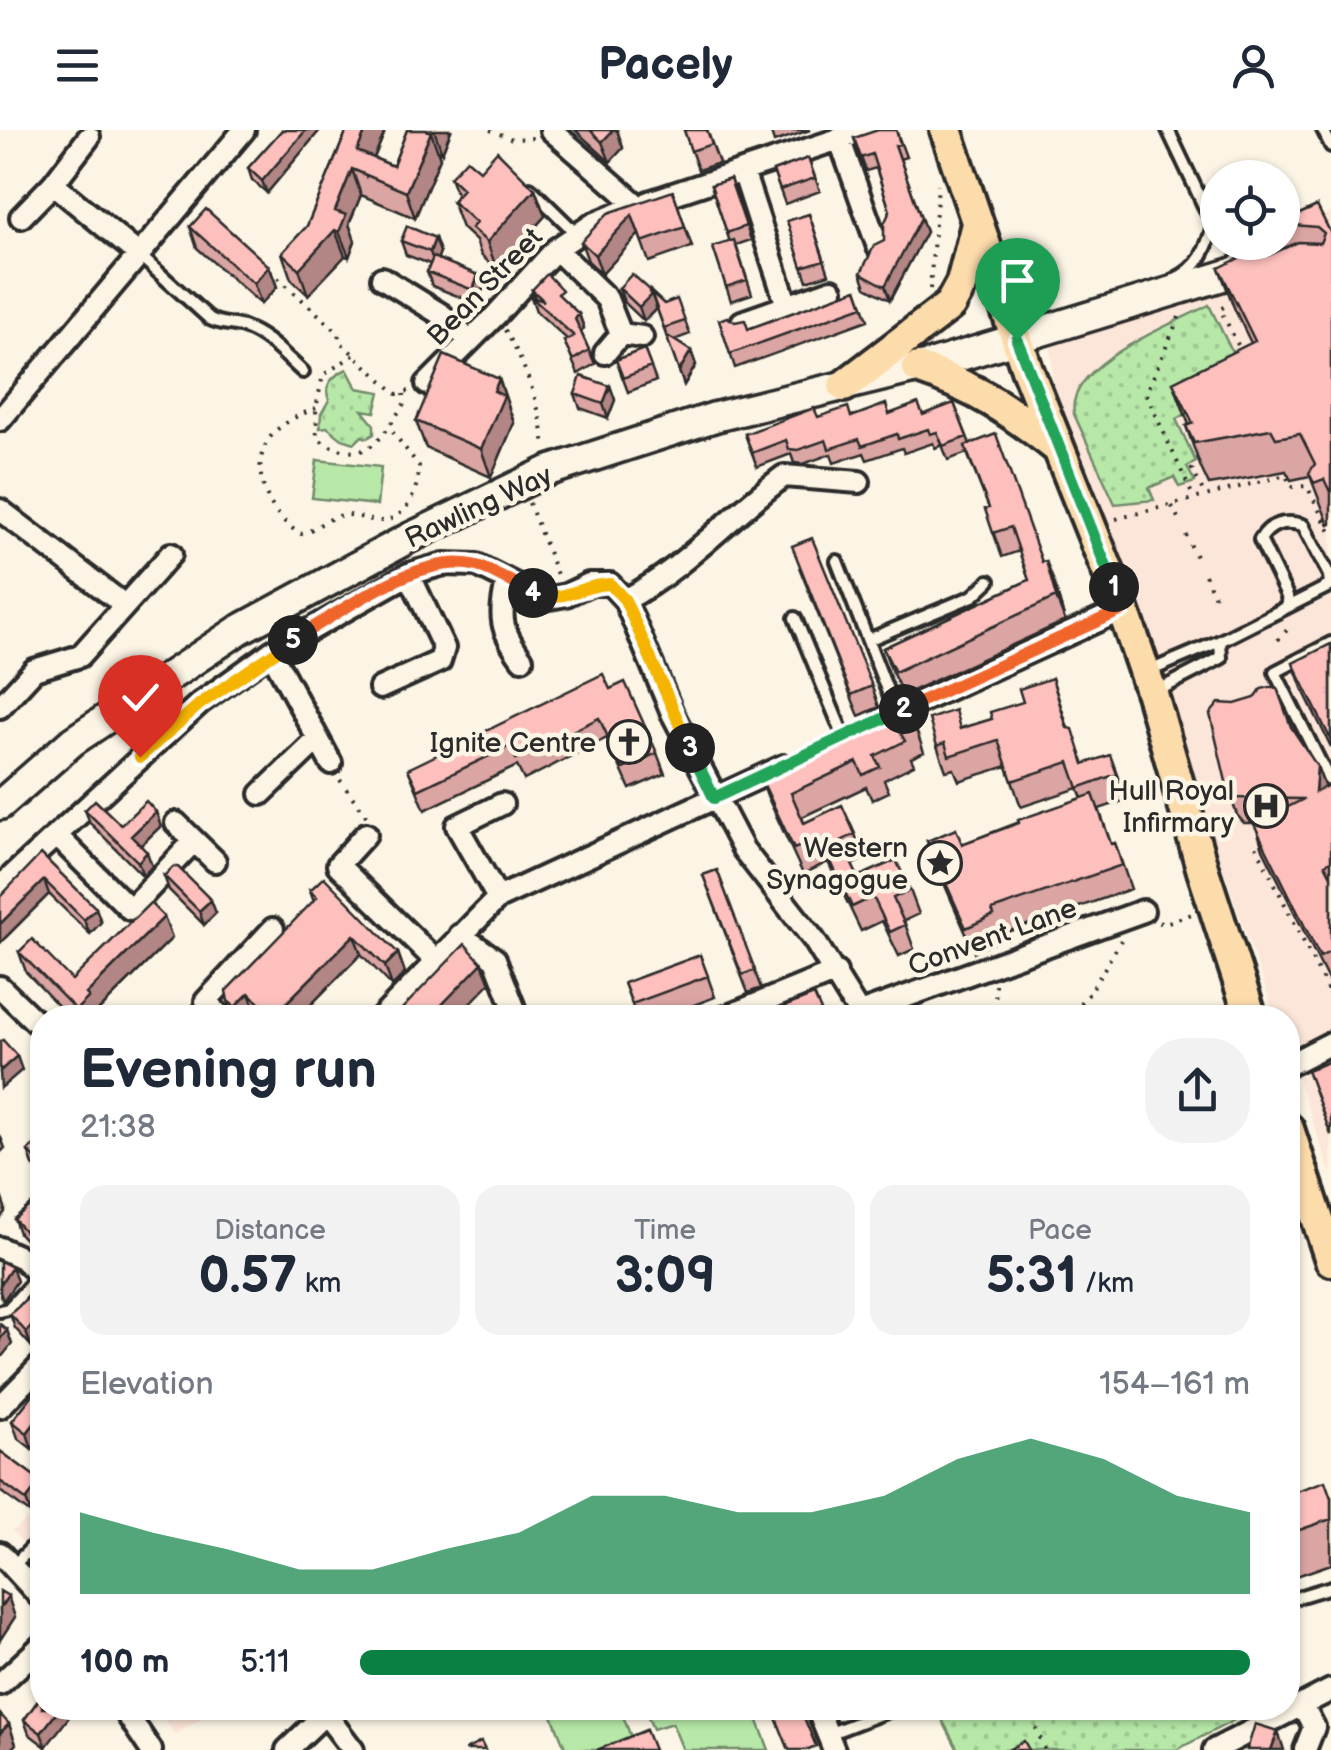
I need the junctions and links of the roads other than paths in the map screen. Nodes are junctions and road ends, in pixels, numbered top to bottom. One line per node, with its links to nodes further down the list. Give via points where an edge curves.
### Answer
1 (244, 130): 20 (street)
2 (866, 130): 8 (street, Bean Street)
3 (946, 130): 16 (main road)
4 (1165, 130): 13 (lane)
5 (1323, 130): 9 (lane)
6 (545, 133): 14 (street)
7 (89, 137): 12 (street)
8 (839, 138): 10 (street, Bean Street); 18 (street)
9 (1331, 146)
10 (743, 170): 14 (street, Bean Street); 25 (street)
11 (514, 174): 17 (lane)
12 (53, 184): 15 (street); 20 (street)
13 (1200, 195)
14 (637, 206): 17 (street, Bean Street)
15 (22, 217)
16 (976, 224): 29 (main road); 34 (main road, via 950,305)
17 (578, 234): 19 (street, Bean Street)
18 (878, 247)
19 (556, 249): 28 (street, Bean Street); 30 (street, via 608,299 632,336)
20 (138, 254): 32 (lane, via 210,320 260,334); 35 (street)
21 (1200, 260): 26 (lane, via 1183,276)
22 (1260, 260): 26 (street, Rawling Way)
23 (382, 278): 28 (street, via 442,314)
24 (832, 290): 25 (street)
25 (788, 306): 27 (street)
26 (1101, 311): 29 (street, Rawling Way)
27 (742, 322)
28 (469, 340): 33 (street, Bean Street)
29 (1017, 340): 31 (street, Rawling Way); 36 (main road)
30 (605, 353)
31 (918, 368): 34 (street, Rawling Way); 36 (main road, via 991,398)
32 (304, 372)
33 (427, 384)
34 (844, 386): 66 (street, Rawling Way, via 548,471 406,539 207,650 72,740)
35 (2, 412)
36 (1060, 450): 48 (main road)
37 (859, 482): 45 (street, via 784,476 656,584)
38 (0, 510): 46 (street)
39 (171, 554): 46 (street)
40 (837, 561): 50 (lane)
41 (409, 574): 43 (street, via 444,564 476,566); 53 (street); 56 (street, via 444,648 440,661)
42 (989, 581): 50 (lane, via 973,596)
43 (508, 582): 45 (street, via 544,598 610,584); 54 (street, via 504,634)
44 (1330, 585): 47 (lane); 47 (lane, via 1303,524 1286,520 1266,529 1260,540)
45 (625, 600): 64 (street)
46 (123, 604): 57 (street, via 80,656 34,670)
47 (1288, 606): 51 (lane)
48 (1122, 610): 55 (main road); 58 (street)
49 (795, 618): 59 (lane)
50 (868, 640): 58 (lane)
51 (1220, 641): 55 (lane); 55 (lane, via 1221,658)
52 (1331, 643): 62 (lane, via 1275,672)
53 (271, 652): 60 (street); 69 (street, via 200,704)
54 (522, 659)
55 (1148, 683): 86 (main road)
56 (380, 688)
57 (0, 707)
58 (896, 713): 59 (street)
59 (844, 738): 64 (street)
60 (317, 740): 61 (street); 63 (street)
61 (331, 762)
62 (1331, 784)
63 (262, 794)
64 (714, 798): 73 (street); 78 (street, via 743,849)
65 (502, 804): 73 (street, via 457,826)
66 (0, 805)
67 (176, 823): 70 (street)
68 (366, 834): 77 (street, via 338,865)
69 (56, 835): 70 (street, via 130,909); 72 (street)
70 (194, 841): 71 (street)
71 (215, 862)
72 (0, 887)
73 (498, 898): 76 (street)
74 (1143, 910): 85 (street, Convent Lane)
75 (274, 929): 80 (street)
76 (460, 935): 77 (street); 82 (street, via 495,959)
77 (435, 960): 81 (street)
78 (836, 972): 83 (street); 84 (street)
79 (0, 987): 87 (street)
80 (209, 1005)
81 (393, 1005)
82 (513, 1005)
83 (755, 1005)
84 (855, 1005)
85 (888, 1005)
86 (1246, 1005)
87 (30, 1016)
88 (1331, 1044): 89 (street)
89 (1300, 1059)
90 (1300, 1166): 92 (main road)
91 (0, 1248): 93 (street)
92 (1331, 1260)
93 (30, 1266)
94 (30, 1287): 95 (lane)
95 (0, 1311)
96 (30, 1376): 97 (street)
97 (0, 1407)
98 (30, 1544): 99 (lane)
99 (6, 1560): 100 (street)
100 (30, 1586)
101 (1331, 1588): 102 (lane)
102 (1300, 1597)
103 (30, 1656): 104 (street)
104 (0, 1684)
105 (1331, 1690): 106 (street)
106 (1303, 1706): 107 (street); 118 (street, via 1314,1728)
107 (1300, 1707)
108 (131, 1720): 114 (street)
109 (318, 1720): 115 (street)
110 (334, 1720): 116 (street)
111 (873, 1720): 113 (lane)
112 (1262, 1720): 117 (street)
113 (831, 1742)
114 (151, 1750)
115 (287, 1750)
116 (352, 1750)
117 (1214, 1750)
118 (1306, 1750)

